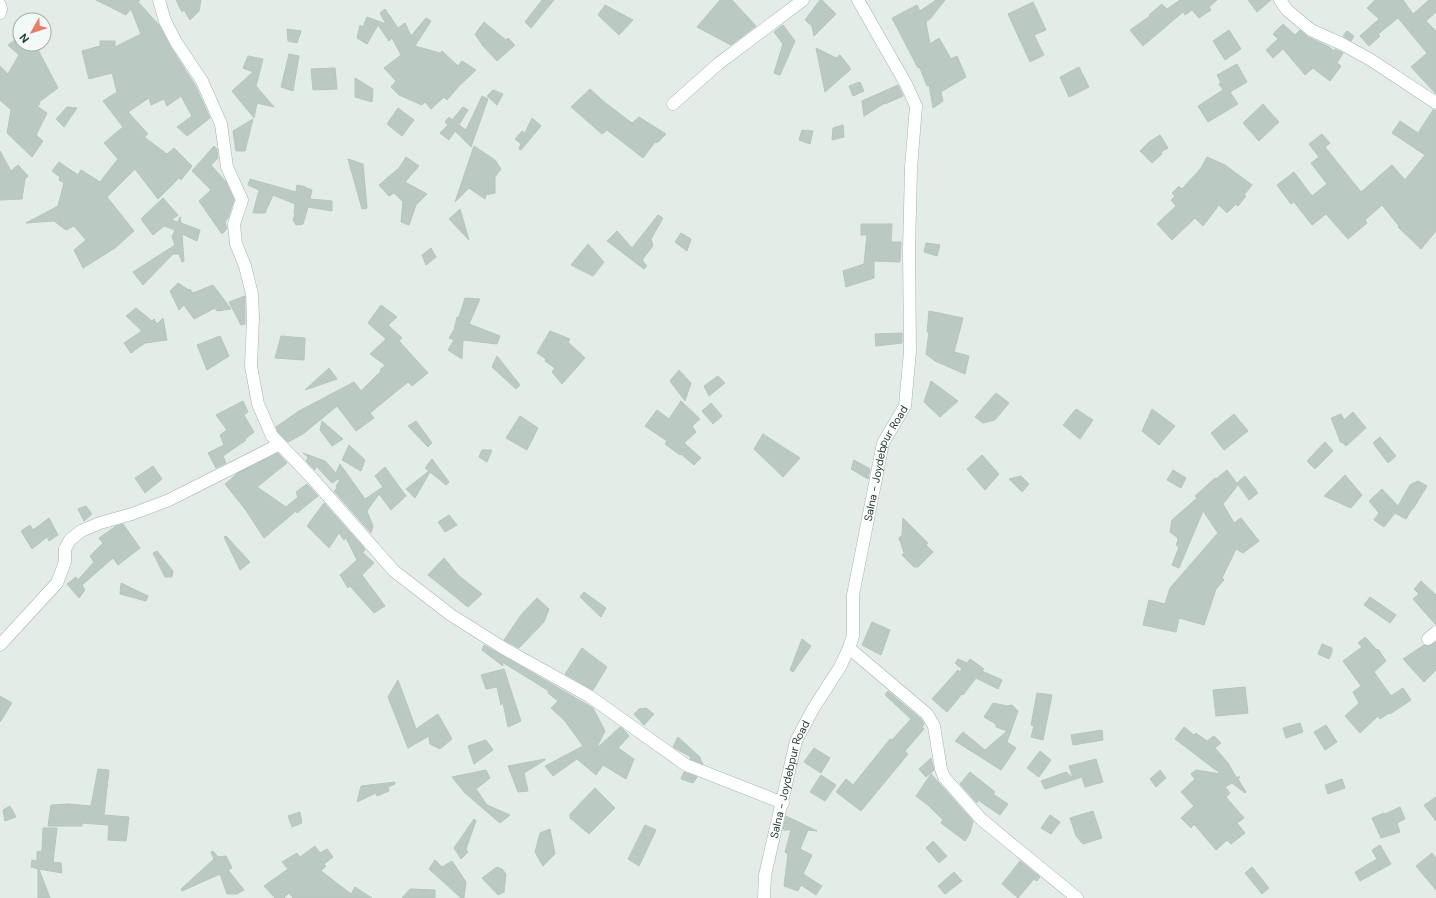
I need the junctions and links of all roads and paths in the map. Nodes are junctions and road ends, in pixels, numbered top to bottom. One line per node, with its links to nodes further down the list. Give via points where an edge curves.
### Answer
1 (159, 0): 9 (street, via 165,21 202,81 221,124 227,167 242,200 234,224 236,244 252,294 251,366 258,404 272,436)
2 (803, 0): 8 (street, via 718,64)
3 (858, 0): 11 (street, Salna - Joydebpur Road, via 916,106 909,241 910,351 905,406 883,443 853,595 853,636)
4 (1280, 0): 7 (street, via 1287,10 1311,30 1372,60)
5 (0, 5): 6 (street)
6 (0, 13)
7 (1436, 103)
8 (673, 104)
9 (280, 444): 10 (street, via 169,500 81,531 70,540 65,549 65,562 56,583); 12 (street, via 394,571 451,615 589,696 686,765)
10 (0, 645)
11 (849, 648): 12 (street, Salna - Joydebpur Road, via 796,741); 14 (street, via 927,714 934,726 944,777 973,811)
12 (782, 803): 13 (street, Salna - Joydebpur Road, via 765,875)
13 (764, 898)
14 (1077, 898)

